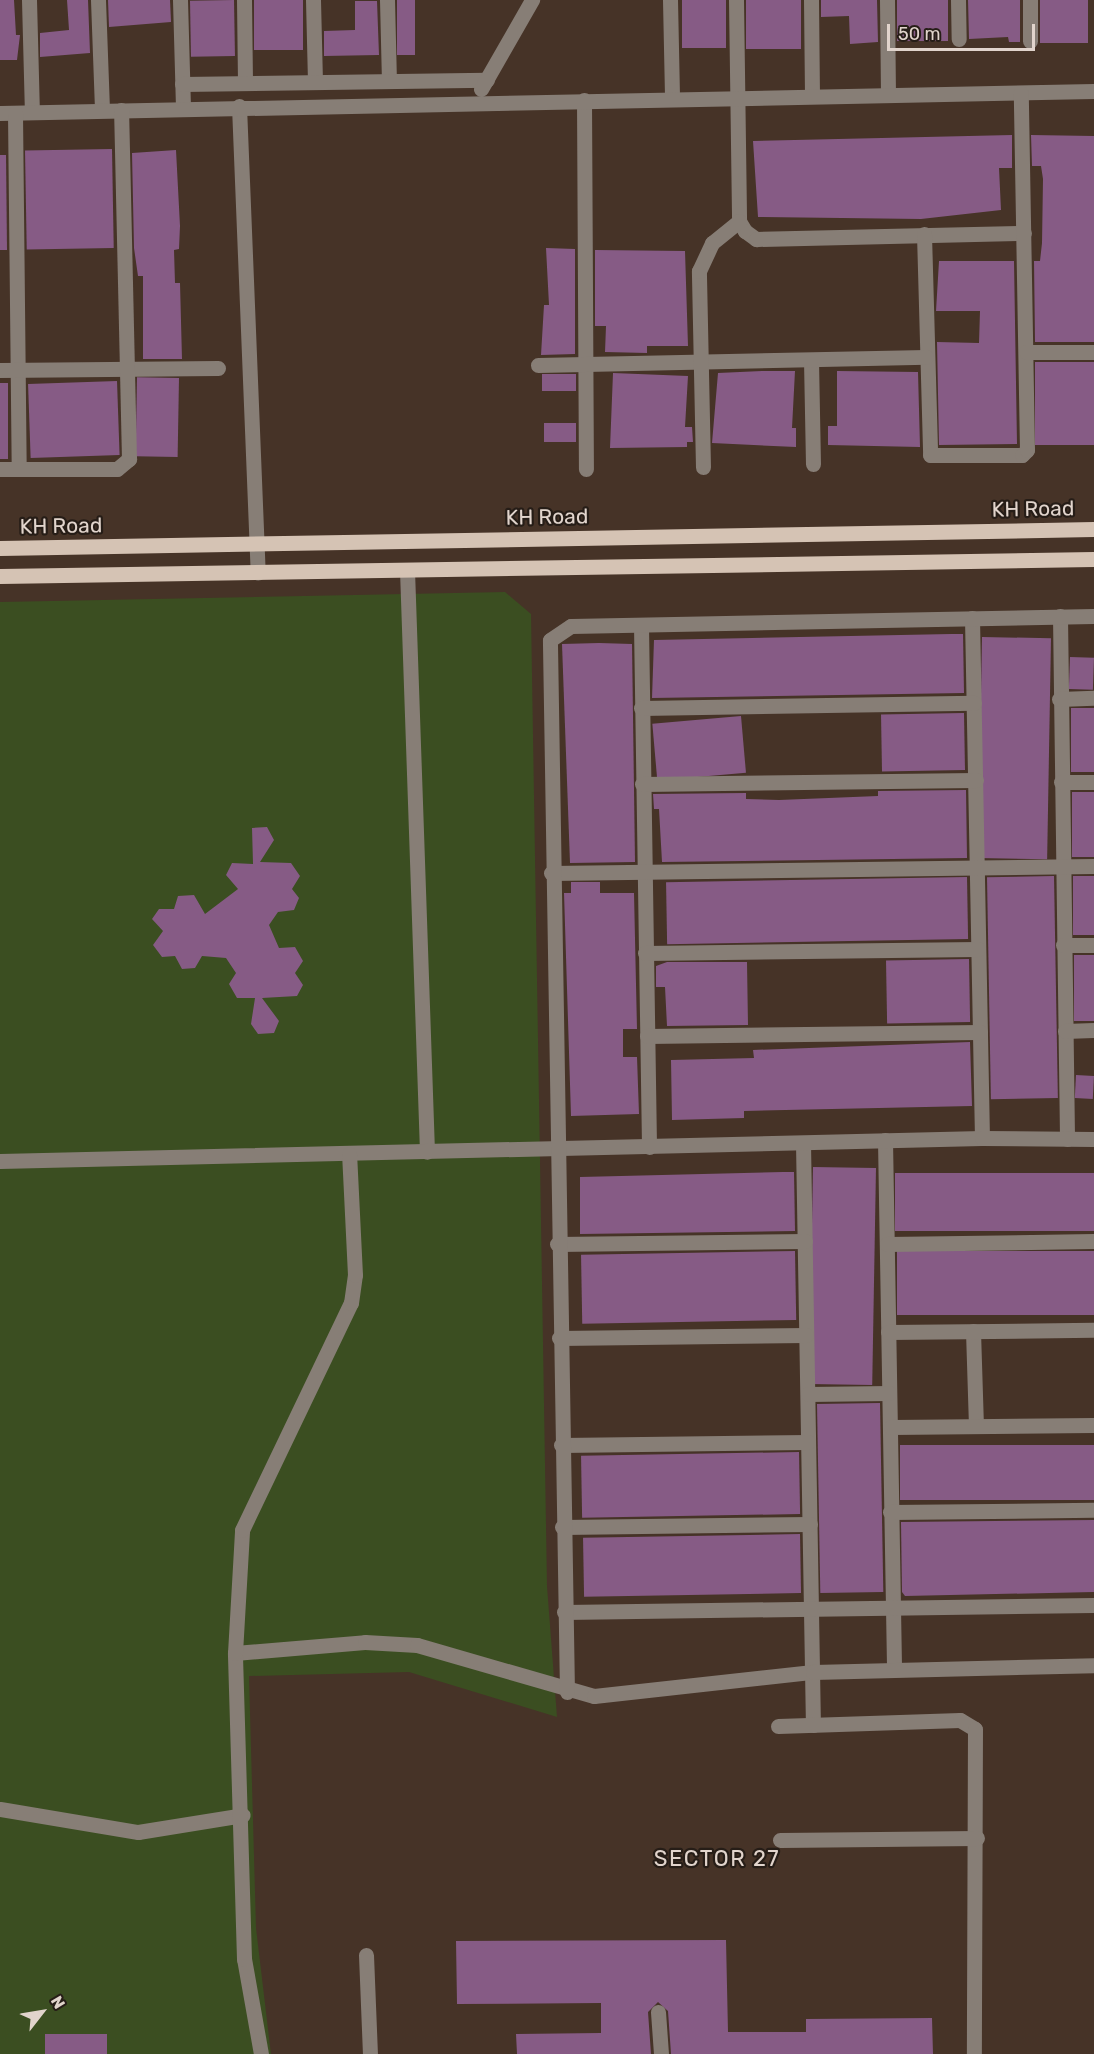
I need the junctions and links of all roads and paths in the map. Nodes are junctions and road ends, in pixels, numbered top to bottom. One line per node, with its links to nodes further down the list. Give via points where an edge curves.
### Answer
1 (29, 0): 33 (street)
2 (99, 0): 31 (street)
3 (180, 0): 20 (street)
4 (244, 0): 19 (street)
5 (313, 0): 18 (street)
6 (387, 0): 17 (street)
7 (532, 0): 16 (street)
8 (670, 0): 26 (street)
9 (736, 0): 25 (street)
10 (811, 0): 24 (street)
11 (887, 0): 23 (street)
12 (958, 0): 14 (street)
13 (1030, 0): 15 (street)
14 (959, 39)
15 (1030, 41)
16 (487, 80): 17 (street); 28 (street)
17 (389, 81): 18 (street)
18 (315, 82): 19 (street)
19 (245, 83): 20 (street)
20 (182, 84): 30 (street)
21 (1094, 92): 22 (street)
22 (1022, 93): 23 (street); 36 (street)
23 (888, 95): 24 (street)
24 (812, 96): 25 (street)
25 (737, 98): 26 (street); 35 (street)
26 (672, 99): 27 (street)
27 (584, 100): 28 (street); 44 (street)
28 (474, 102): 29 (street)
29 (239, 106): 30 (street); 55 (street)
30 (183, 108): 32 (street)
31 (102, 110): 32 (street); 33 (street)
32 (122, 110): 45 (street)
33 (32, 112): 34 (street)
34 (7, 113): 47 (street)
35 (739, 221): 37 (street, via 756,239); 42 (street, via 712,243 699,271)
36 (1024, 232): 37 (street); 38 (street)
37 (924, 234): 40 (street)
38 (1026, 352): 39 (street); 40 (street, via 1027,450 1017,457 930,455)
39 (1094, 352)
40 (926, 357): 41 (street)
41 (811, 360): 42 (street); 49 (street)
42 (702, 362): 44 (street); 50 (street)
43 (538, 365): 44 (street)
44 (586, 365): 52 (street)
45 (125, 368): 46 (street); 47 (street); 51 (street, via 129,459 124,465)
46 (218, 368)
47 (18, 369): 48 (street); 51 (street)
48 (0, 370)
49 (813, 464)
50 (703, 466)
51 (19, 469): 53 (street)
52 (586, 469)
53 (0, 470)
54 (1094, 529): 55 (main road, KH Road)
55 (257, 543): 56 (main road, KH Road); 59 (street)
56 (0, 548)
57 (1094, 559): 58 (main road)
58 (407, 570): 59 (main road); 93 (street)
59 (258, 573): 60 (main road)
60 (0, 576)
61 (1060, 616): 62 (street); 63 (street); 66 (street)
62 (1094, 616)
63 (972, 618): 64 (street); 67 (street)
64 (641, 625): 68 (street); 77 (street, via 571,626 550,640)
65 (1094, 698): 66 (street)
66 (1059, 699): 70 (street)
67 (974, 703): 68 (street); 69 (street)
68 (641, 708): 72 (street)
69 (976, 780): 72 (street); 75 (street)
70 (1061, 782): 71 (street); 73 (street)
71 (1094, 782)
72 (642, 784): 76 (street)
73 (1062, 866): 74 (street); 75 (street); 78 (street)
74 (1094, 866)
75 (977, 868): 76 (street); 80 (street)
76 (644, 872): 77 (street); 81 (street)
77 (551, 873): 92 (street)
78 (1064, 945): 79 (street); 83 (street)
79 (1094, 945)
80 (978, 949): 81 (street); 84 (street)
81 (645, 953): 85 (street)
82 (1094, 1030): 83 (street)
83 (1065, 1031): 87 (street)
84 (980, 1032): 85 (street); 86 (street)
85 (647, 1036): 91 (street)
86 (982, 1138): 87 (street); 89 (street)
87 (1067, 1139): 88 (street)
88 (1094, 1139)
89 (885, 1140): 90 (street); 99 (street)
90 (803, 1143): 91 (street); 96 (street)
91 (649, 1147): 92 (street)
92 (555, 1149): 93 (street); 98 (street)
93 (427, 1152): 94 (street)
94 (349, 1154): 95 (street); 120 (street, via 355,1275 351,1303 242,1530)
95 (0, 1161)
96 (805, 1241): 98 (street); 103 (street)
97 (1094, 1241): 99 (street)
98 (557, 1244): 104 (street)
99 (887, 1244): 102 (street)
100 (1094, 1330): 101 (street)
101 (973, 1331): 102 (street); 108 (street)
102 (888, 1332): 105 (street)
103 (806, 1335): 104 (street); 106 (street)
104 (559, 1338): 111 (street)
105 (889, 1393): 106 (street); 109 (street)
106 (808, 1394): 110 (street)
107 (1094, 1425): 108 (street)
108 (976, 1426): 109 (street)
109 (891, 1427): 113 (street)
110 (808, 1442): 111 (street); 114 (street)
111 (561, 1445): 115 (street)
112 (1094, 1510): 113 (street)
113 (890, 1512): 117 (street)
114 (810, 1524): 115 (street); 118 (street)
115 (562, 1527): 119 (street)
116 (1094, 1605): 117 (street)
117 (893, 1608): 118 (street); 122 (street)
118 (811, 1609): 119 (street); 123 (street)
119 (564, 1612): 124 (street)
120 (235, 1653): 124 (street, via 365,1642 417,1645 463,1656); 128 (street)
121 (1094, 1665): 122 (street)
122 (894, 1668): 123 (street)
123 (813, 1672): 124 (street, via 594,1696); 125 (street)
124 (567, 1692)
125 (813, 1725): 126 (street); 129 (street, via 968,1722 978,1739)
126 (778, 1726)
127 (0, 1809): 128 (street, via 138,1832)
128 (243, 1815): 133 (street, via 244,1959)
129 (977, 1838): 130 (street); 136 (street)
130 (780, 1840)
131 (366, 1955): 134 (street)
132 (658, 2012): 135 (street)
133 (261, 2054)
134 (370, 2054)
135 (661, 2054)
136 (974, 2054)

